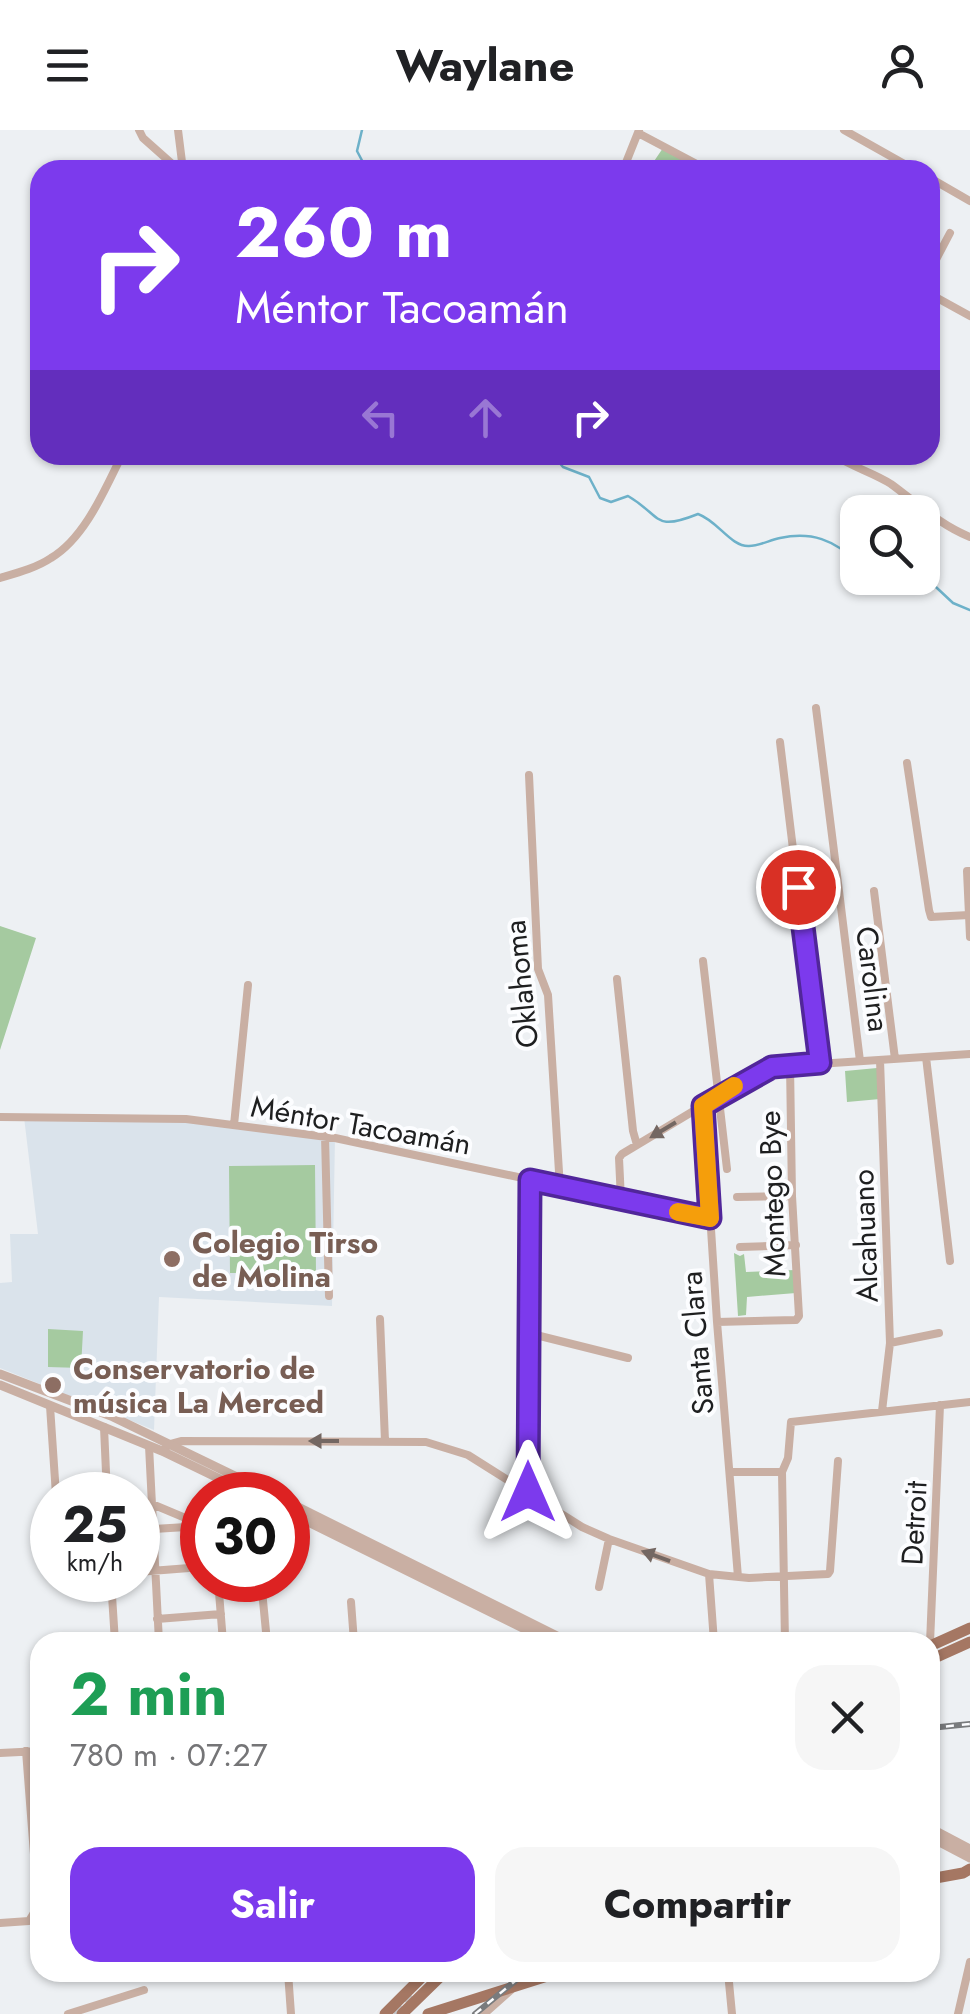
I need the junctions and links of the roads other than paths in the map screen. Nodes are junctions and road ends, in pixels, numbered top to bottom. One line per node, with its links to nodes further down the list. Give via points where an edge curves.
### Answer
1 (139, 130): 5 (street)
2 (178, 130): 6 (street)
3 (844, 130): 9 (street)
4 (638, 132): 7 (street); 8 (street)
5 (169, 160)
6 (180, 160)
7 (627, 160)
8 (690, 160)
9 (897, 160)
10 (940, 184): 11 (street)
11 (970, 201)
12 (950, 233): 13 (street)
13 (940, 252)
14 (940, 300): 15 (street)
15 (970, 316)
16 (117, 465): 19 (street, via 88,518 54,557)
17 (850, 465): 18 (street)
18 (970, 537)
19 (0, 578)
20 (816, 708): 25 (street, Carolina)
21 (780, 742): 26 (street)
22 (907, 763): 29 (street, via 928,910 937,919)
23 (529, 775): 49 (street, Oklahoma, via 538,969 548,996)
24 (969, 871): 28 (street)
25 (838, 884): 26 (street); 38 (street, Carolina)
26 (798, 887): 39 (street)
27 (874, 891): 36 (street)
28 (969, 907): 29 (street)
29 (969, 916): 30 (street)
30 (970, 937)
31 (703, 961): 41 (street)
32 (617, 979): 46 (street)
33 (248, 985): 44 (street)
34 (970, 1054): 35 (street)
35 (926, 1056): 36 (street); 56 (street)
36 (895, 1059): 37 (street)
37 (880, 1060): 38 (street); 62 (street, Alcahuano)
38 (860, 1061): 39 (street)
39 (820, 1063): 40 (street)
40 (790, 1064): 41 (street); 50 (street, Montego Bye)
41 (720, 1095): 42 (street); 47 (street)
42 (703, 1106): 46 (street, one-way to 46); 53 (street, Santa Clara)
43 (0, 1117): 44 (street, Méntor Tacoamán)
44 (234, 1125): 45 (street, Méntor Tacoamán)
45 (325, 1136): 48 (street, Méntor Tacoamán); 57 (street)
46 (637, 1145): 52 (street, via 618,1158)
47 (726, 1169)
48 (530, 1180): 49 (street, Méntor Tacoamán); 60 (street)
49 (560, 1188): 52 (street, Méntor Tacoamán)
50 (792, 1196): 51 (street); 54 (street, Montego Bye)
51 (737, 1197)
52 (621, 1200): 53 (street, Méntor Tacoamán)
53 (710, 1218): 59 (street, Santa Clara)
54 (796, 1245): 55 (street); 59 (street, Montego Bye, via 796,1320)
55 (740, 1247)
56 (950, 1261)
57 (329, 1296)
58 (380, 1319): 71 (street)
59 (716, 1322): 80 (street, Santa Clara)
60 (528, 1333): 63 (street); 82 (street)
61 (939, 1333): 62 (street)
62 (890, 1343): 69 (street, Alcahuano)
63 (628, 1358)
64 (0, 1374): 73 (street, via 93,1408)
65 (0, 1385): 68 (street)
66 (970, 1402): 67 (street)
67 (940, 1405): 69 (street); 107 (street, Detroit)
68 (50, 1406): 70 (street); 75 (street)
69 (882, 1411): 81 (street, via 794,1420)
70 (104, 1427): 72 (street); 76 (street)
71 (385, 1442): 73 (street, one-way to 73, via 181,1441); 82 (street, via 426,1442 462,1452)
72 (149, 1446): 73 (street); 77 (street)
73 (166, 1447): 78 (street); 79 (street)
74 (838, 1461): 87 (street, via 830,1571)
75 (54, 1472)
76 (106, 1472)
77 (150, 1472)
78 (211, 1472)
79 (222, 1472)
80 (732, 1472): 81 (street); 88 (street, Santa Clara)
81 (782, 1472): 87 (street)
82 (528, 1492): 85 (street)
83 (310, 1513): 104 (street)
84 (310, 1523): 103 (street)
85 (609, 1539): 86 (street, one-way to 85); 89 (street)
86 (709, 1574): 88 (street); 105 (street)
87 (785, 1576): 88 (street); 106 (street)
88 (738, 1577)
89 (599, 1587)
90 (112, 1602): 98 (street)
91 (156, 1602): 96 (street)
92 (220, 1602): 95 (street)
93 (263, 1602): 101 (street)
94 (351, 1602): 102 (street)
95 (221, 1614): 96 (street); 100 (street)
96 (156, 1619): 99 (street)
97 (970, 1628): 108 (main road)
98 (114, 1632)
99 (158, 1632)
100 (222, 1632)
101 (265, 1632)
102 (353, 1632)
103 (531, 1632)
104 (549, 1632)
105 (713, 1632)
106 (785, 1632)
107 (931, 1632)
108 (940, 1640)
109 (970, 1642): 110 (main road)
110 (940, 1656)
111 (0, 1752): 112 (street)
112 (26, 1752): 113 (street); 114 (street)
113 (30, 1752)
114 (30, 1803)
115 (940, 1833): 117 (street)
116 (940, 1842): 118 (street)
117 (970, 1849)
118 (970, 1858)
119 (968, 1873): 120 (main road)
120 (940, 1877)
121 (30, 1919): 122 (street)
122 (0, 1924)
123 (970, 1962): 138 (street)
124 (289, 1982): 133 (street)
125 (417, 1982): 134 (main road)
126 (435, 1982): 131 (main road)
127 (533, 1982): 130 (main road)
128 (729, 1982): 137 (street)
129 (144, 1990): 132 (street)
130 (511, 1990): 135 (main road); 136 (street)
131 (404, 2013)
132 (68, 2014)
133 (292, 2014)
134 (385, 2014)
135 (428, 2014)
136 (484, 2014)
137 (732, 2014)
138 (958, 2014)

